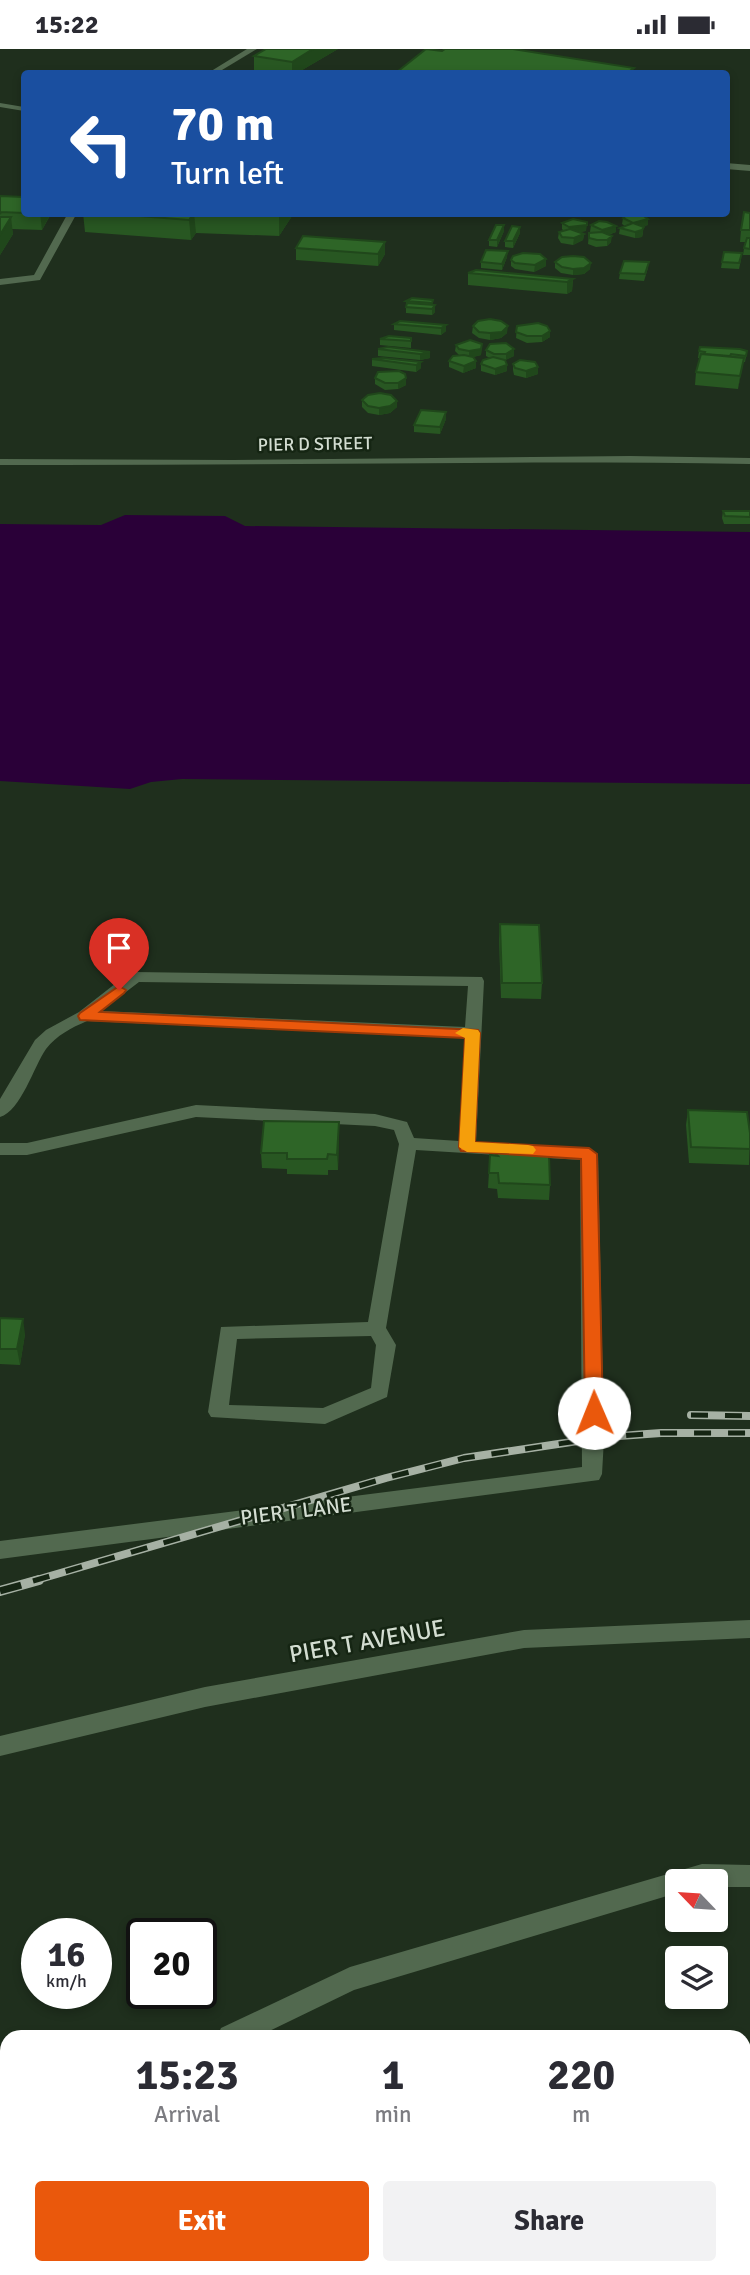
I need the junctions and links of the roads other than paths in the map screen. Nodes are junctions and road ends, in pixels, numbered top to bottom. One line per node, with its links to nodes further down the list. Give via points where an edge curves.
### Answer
1 (253, 49): 2 (street)
2 (217, 70)
3 (0, 105): 4 (street)
4 (21, 108)
5 (730, 166): 6 (street)
6 (750, 168)
7 (71, 217): 8 (street, via 37,278)
8 (0, 282)
9 (750, 461): 10 (street, PIER D STREET)
10 (0, 462)
11 (85, 1016): 12 (street); 12 (street, via 135,977 475,981); 13 (street, via 63,1023 45,1037)
12 (473, 1033): 15 (street)
13 (0, 1111)
14 (408, 1144): 15 (street); 16 (street, via 401,1126 375,1119 196,1111 27,1150); 17 (street)
15 (467, 1147): 18 (street, PIER T LANE, via 589,1154 592,1474)
16 (0, 1149)
17 (376, 1329): 17 (street, via 228,1332 218,1412 325,1416 380,1392 386,1345)
18 (0, 1550)
19 (750, 1629): 20 (street, PIER T AVENUE, via 524,1639 205,1697)
20 (0, 1746)
21 (728, 1876): 22 (street)
22 (750, 1876)
23 (665, 1886): 24 (street, via 350,1979)
24 (244, 2030)

